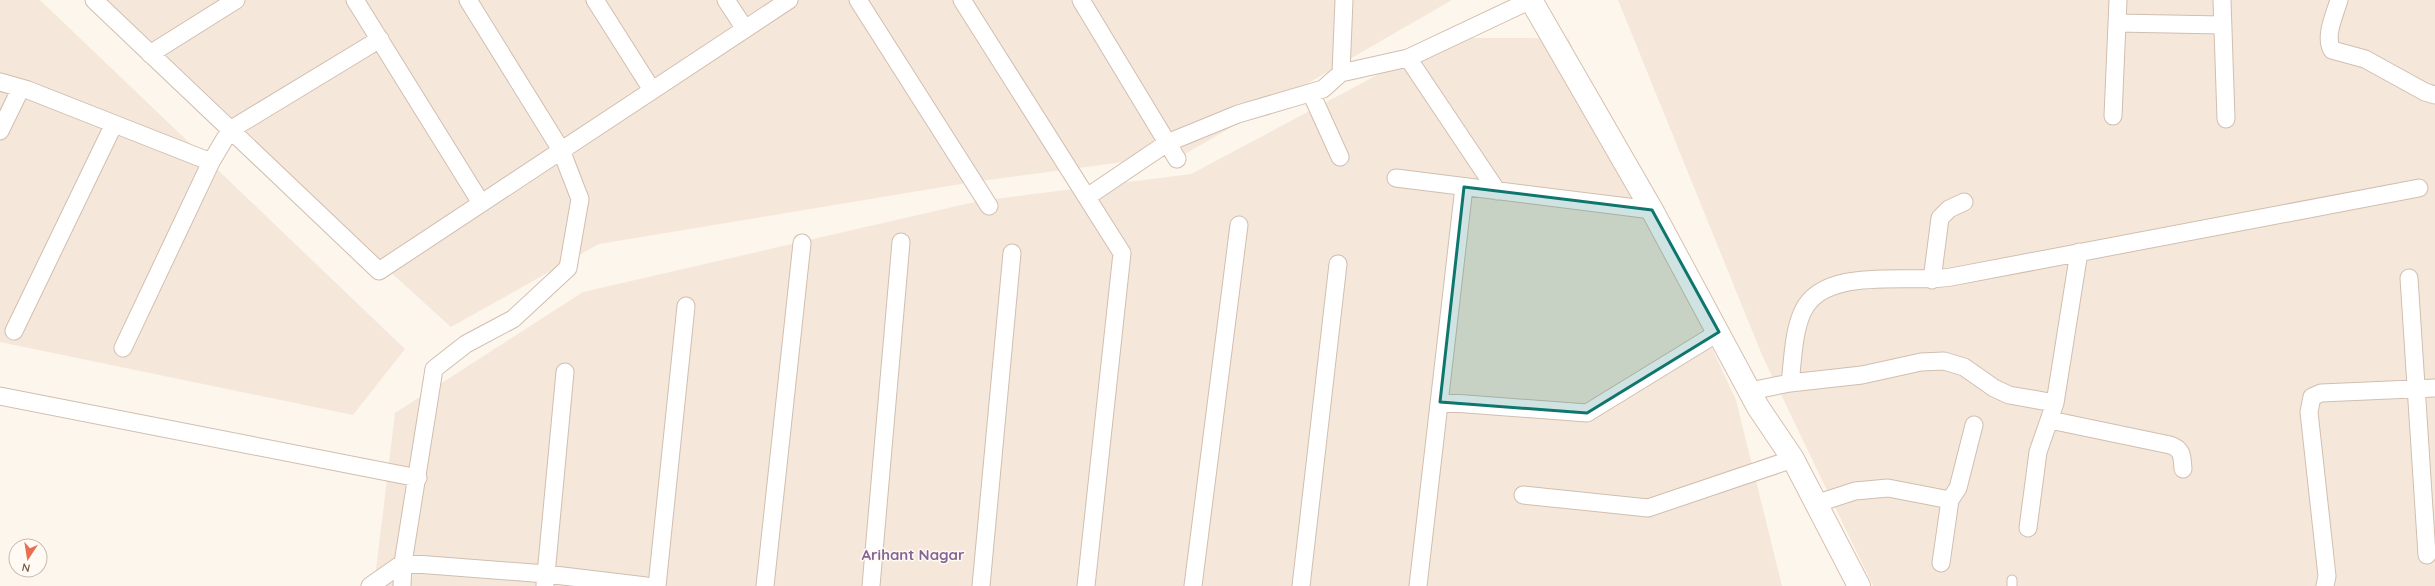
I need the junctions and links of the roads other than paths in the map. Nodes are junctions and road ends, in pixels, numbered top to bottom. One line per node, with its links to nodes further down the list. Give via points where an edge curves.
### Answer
1 (94, 0): 20 (street)
2 (236, 0): 20 (street)
3 (355, 0): 19 (street)
4 (468, 0): 34 (street)
5 (595, 0): 25 (street)
6 (726, 0): 18 (street)
7 (789, 0): 18 (street)
8 (858, 0): 45 (street)
9 (962, 0): 42 (street)
10 (1081, 0): 33 (street)
11 (1344, 0): 22 (street)
12 (1531, 0): 21 (street); 46 (street)
13 (2118, 0): 16 (street)
14 (2222, 0): 17 (street)
15 (2339, 0): 27 (street, via 2330,33 2329,44 2332,50 2365,58 2425,92)
16 (2117, 23): 17 (street); 28 (street)
17 (2222, 25): 29 (street)
18 (745, 29): 25 (street)
19 (380, 39): 31 (street); 44 (street)
20 (150, 54): 31 (street)
21 (1408, 58): 22 (street); 41 (street)
22 (1341, 73): 26 (street, via 1324,89)
23 (0, 82): 24 (street)
24 (20, 88): 30 (street); 32 (street)
25 (652, 90): 34 (street)
26 (1311, 93): 33 (street, via 1238,114); 35 (street)
27 (2435, 95)
28 (2113, 116)
29 (2226, 119)
30 (114, 124): 37 (street); 56 (street)
31 (230, 130): 37 (street); 44 (street, via 379,271)
32 (0, 131)
33 (1167, 143): 36 (street); 42 (street)
34 (561, 150): 44 (street); 71 (street, via 580,199 568,268 513,320 466,344 434,369)
35 (1340, 157)
36 (1177, 159)
37 (211, 162): 58 (street)
38 (1396, 178): 39 (street)
39 (1464, 187): 41 (street); 65 (street)
40 (2419, 188): 51 (street)
41 (1497, 191): 46 (street)
42 (1087, 197): 87 (street, via 1122,253)
43 (1964, 202): 54 (street, via 1948,208 1940,218)
44 (481, 203)
45 (989, 206)
46 (1652, 210): 57 (street)
47 (1239, 225): 88 (street)
48 (901, 242): 85 (street)
49 (802, 243): 84 (street)
50 (1012, 252): 86 (street)
51 (2079, 252): 54 (street); 66 (street)
52 (1338, 264): 89 (street)
53 (2409, 278): 62 (street)
54 (1932, 280): 60 (street, via 1865,280 1840,283 1820,292 1803,310 1798,326)
55 (686, 306): 83 (street)
56 (14, 331)
57 (1719, 332): 63 (street); 65 (street, via 1587,413)
58 (123, 348)
59 (565, 372): 79 (street)
60 (1790, 383): 63 (street); 66 (street, via 1862,375 1921,362 1944,361 1964,367 2009,395)
61 (2435, 388): 62 (street)
62 (2415, 389): 76 (street); 92 (street, via 2322,393 2312,397 2309,412 2327,576)
63 (1750, 391): 69 (street)
64 (0, 396): 71 (street)
65 (1440, 402): 90 (street)
66 (2055, 403): 67 (street)
67 (2050, 420): 70 (street, via 2170,445 2182,453); 75 (street, via 2038,452)
68 (1974, 424): 73 (street, via 1958,488)
69 (1793, 459): 72 (street, via 1648,508); 74 (street)
70 (2183, 469)
71 (418, 478): 77 (street)
72 (1523, 495)
73 (1950, 500): 74 (street, via 1888,488 1855,491); 78 (street)
74 (1815, 504): 91 (street)
75 (2028, 528)
76 (2426, 555)
77 (403, 563): 79 (street); 80 (street); 81 (street)
78 (1942, 563)
79 (546, 580): 82 (street)
80 (370, 586)
81 (402, 586)
82 (646, 586)
83 (657, 586)
84 (764, 586)
85 (871, 586)
86 (981, 586)
87 (1086, 586)
88 (1193, 586)
89 (1301, 586)
90 (1418, 586)
91 (1859, 586)
92 (2325, 586)

